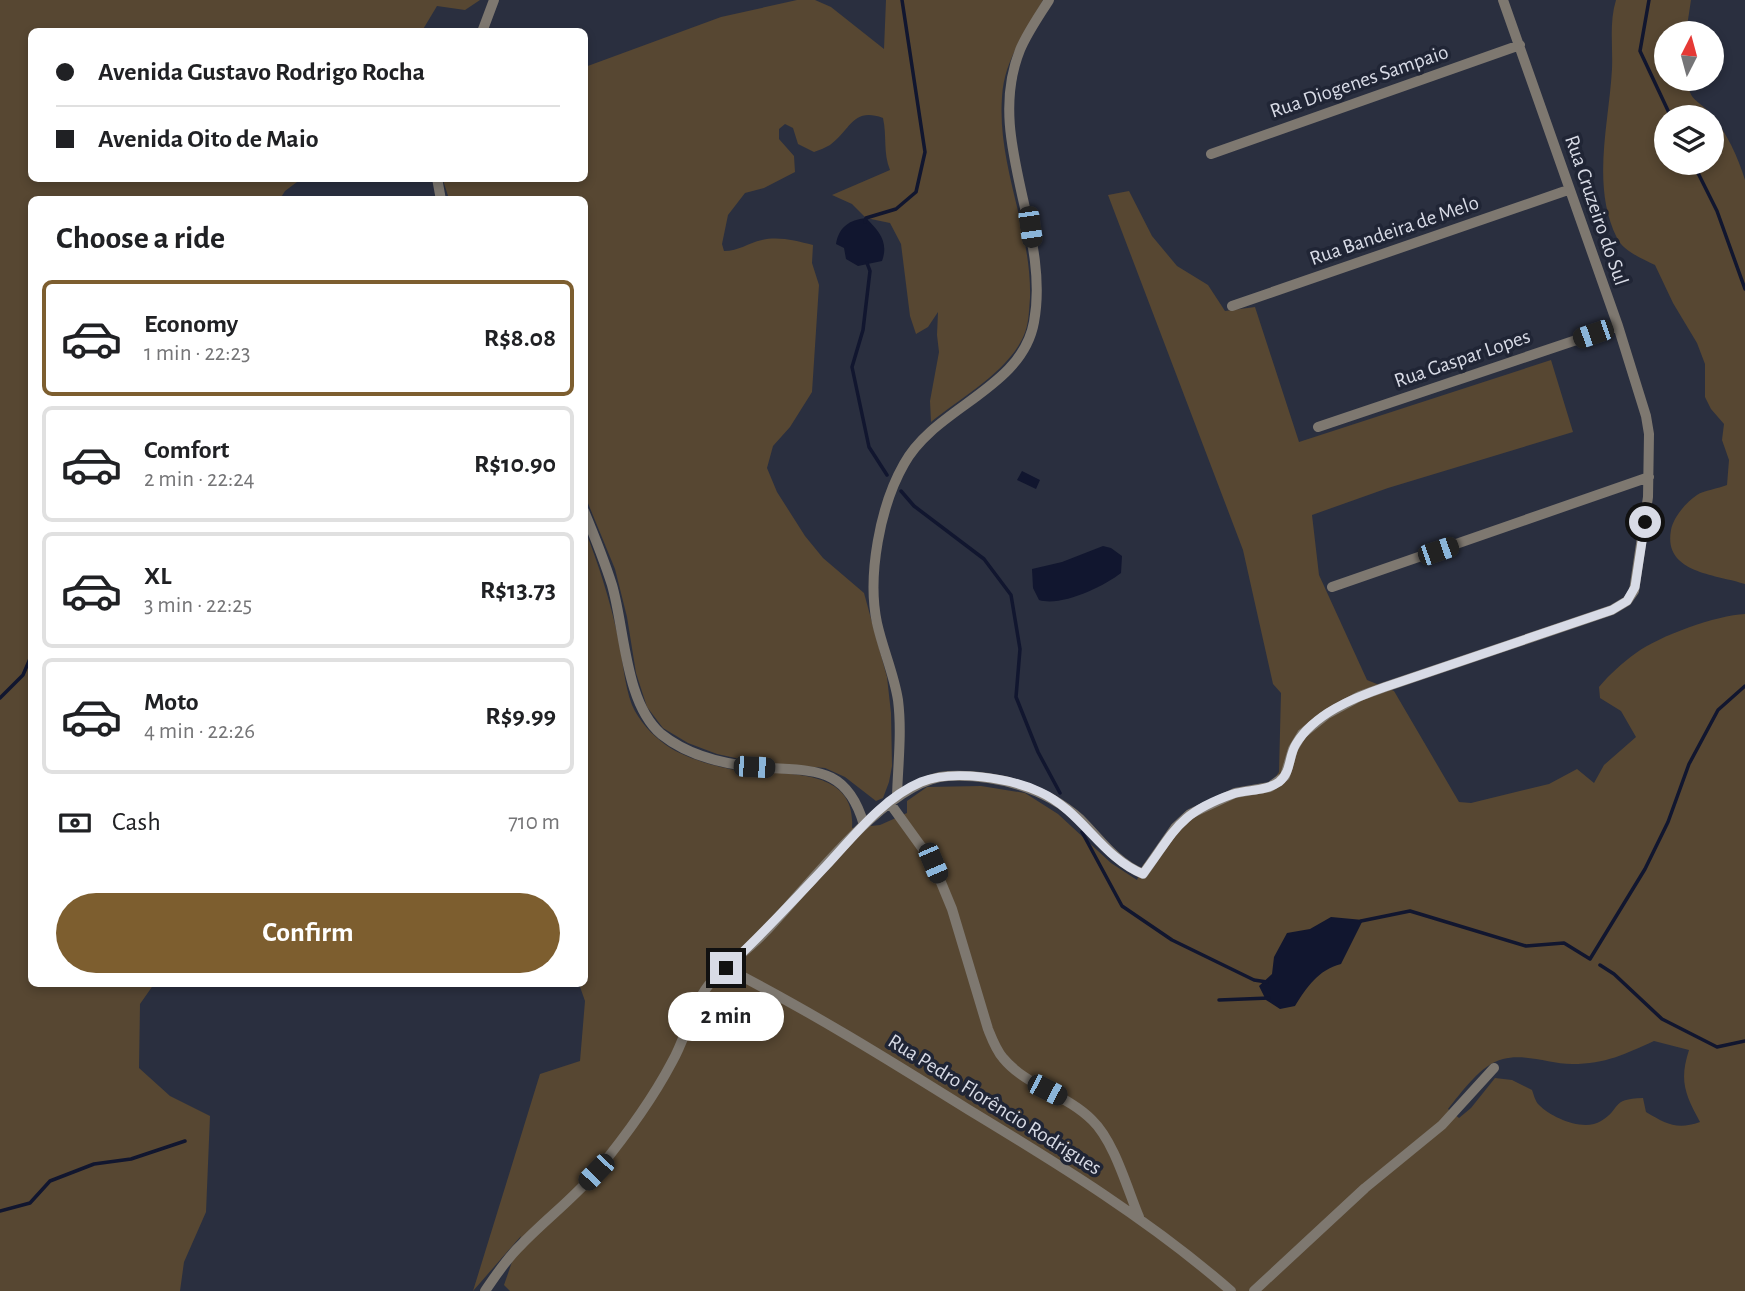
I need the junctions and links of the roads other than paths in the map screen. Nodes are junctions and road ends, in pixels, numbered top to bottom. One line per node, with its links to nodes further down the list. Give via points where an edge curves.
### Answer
1 (494, 0): 4 (street)
2 (1049, 0): 14 (street, via 1020,50 1010,98 1013,154 1038,284 1030,339 1014,364 938,424 911,453 893,485 882,524 875,610 899,704)
3 (1503, 0): 5 (street, Rua Cruzeiro do Sul)
4 (484, 28)
5 (1520, 45): 6 (street, Rua Diogenes Sampaio); 7 (street, Rua Cruzeiro do Sul)
6 (1211, 154)
7 (1568, 190): 8 (street, Rua Bandeira de Melo); 9 (street, Rua Cruzeiro do Sul)
8 (1231, 306)
9 (1618, 326): 10 (street, Rua Gaspar Lopes); 11 (street, Rua Cruzeiro do Sul, via 1649,433)
10 (1318, 427)
11 (1649, 477): 13 (street); 14 (street, Rua Cruzeiro do Sul, via 1638,572 1627,601 1582,621 1374,691 1327,714 1302,734 1282,779 1270,787 1235,793 1190,814 1143,874 1114,856 1060,803 1021,785 945,776 922,782)
12 (588, 521): 15 (street, via 612,584 638,703 653,726 702,756 754,767 816,772 835,779 853,795)
13 (1332, 587)
14 (893, 799): 15 (street); 18 (street, via 933,863 952,909 988,1029 1002,1057 1094,1121)
15 (864, 825): 16 (street, via 764,934)
16 (726, 968): 18 (street, Rua Pedro Florêncio Rodrigues, via 816,1016); 19 (street, via 705,991 673,1062 618,1143 596,1172 518,1247)
17 (1494, 1068): 21 (street, via 1441,1125)
18 (1139, 1218): 20 (street, Rua Pedro Florêncio Rodrigues)
19 (485, 1291)
20 (1231, 1291)
21 (1254, 1291)

